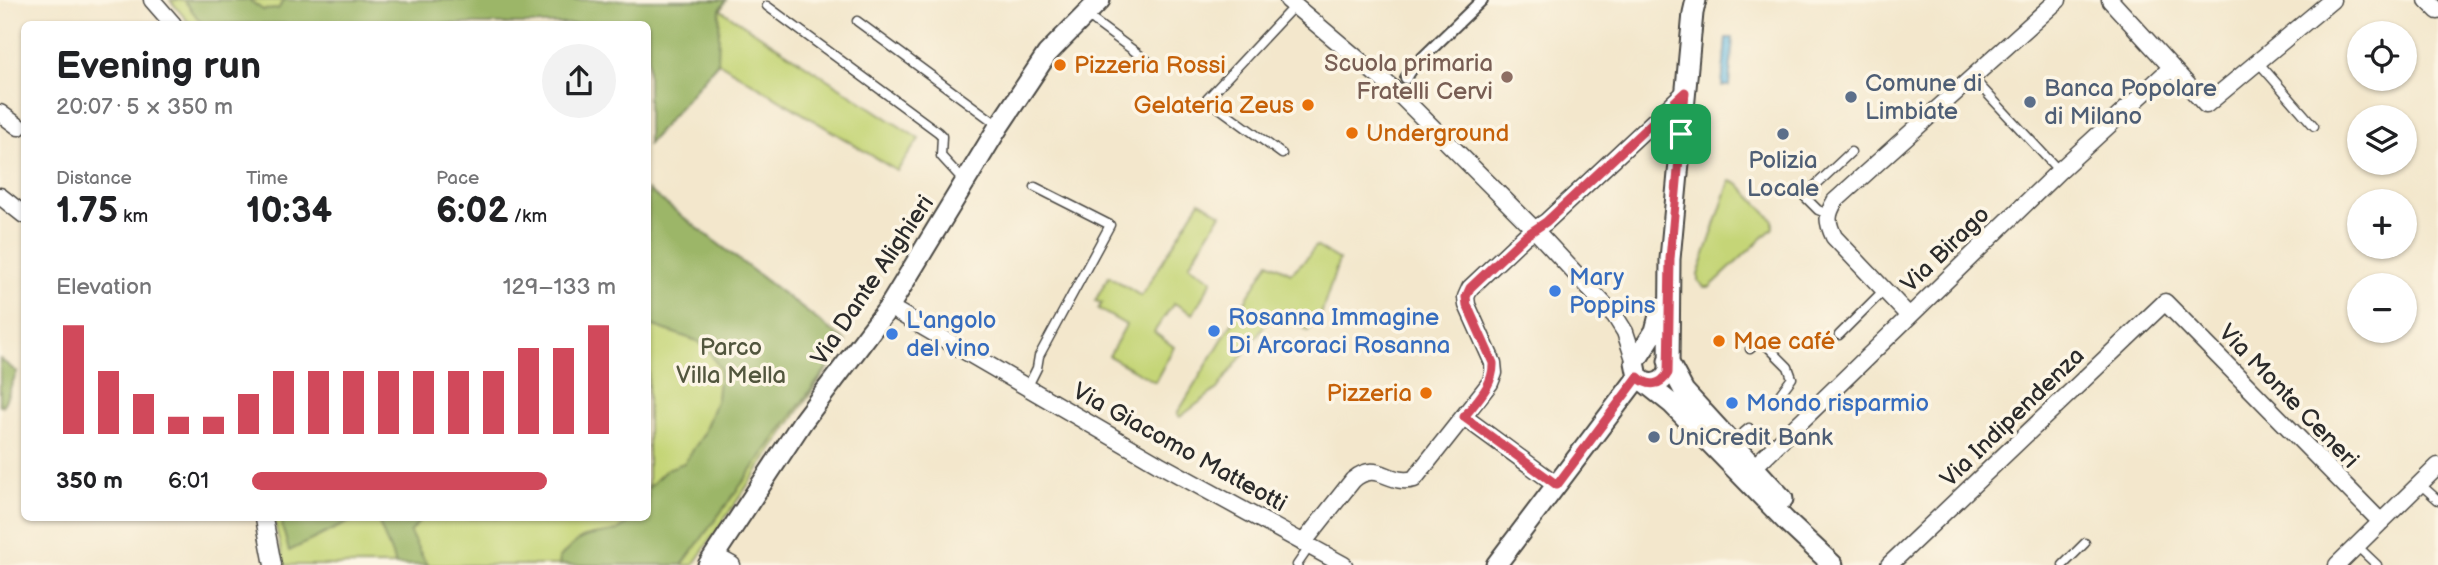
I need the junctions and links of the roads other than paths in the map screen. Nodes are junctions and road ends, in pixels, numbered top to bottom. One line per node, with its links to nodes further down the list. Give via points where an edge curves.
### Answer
1 (152, 0): 13 (street)
2 (1100, 0): 12 (street, Via Dante Alighieri)
3 (1482, 0): 19 (street)
4 (2058, 0): 18 (street)
5 (2110, 0): 17 (street)
6 (2332, 0): 16 (street)
7 (2427, 0): 11 (street)
8 (1292, 3): 19 (street); 26 (lane, via 1207,99)
9 (1692, 4): 20 (street)
10 (767, 6): 28 (lane, via 939,132 941,156)
11 (2438, 11)
12 (1085, 14): 15 (lane); 22 (street, Via Dante Alighieri, via 1047,54)
13 (170, 21)
14 (857, 21): 22 (lane)
15 (1149, 62)
16 (2258, 62): 17 (street, via 2206,105); 23 (lane)
17 (2171, 68): 27 (street, Via Birago)
18 (1971, 76): 27 (lane); 32 (street, via 1835,201)
19 (1401, 85): 33 (street)
20 (1685, 92): 33 (street); 34 (street)
21 (0, 113): 24 (street)
22 (999, 126): 28 (street, Via Dante Alighieri)
23 (2314, 126)
24 (19, 127)
25 (1851, 152): 32 (lane, via 1804,196)
26 (1282, 154)
27 (2059, 171): 38 (street, Via Birago)
28 (965, 183): 37 (street, Via Dante Alighieri)
29 (1035, 187): 43 (lane, via 1110,225 1039,355)
30 (0, 196): 31 (street)
31 (21, 213)
32 (1828, 219): 35 (street, via 1844,250)
33 (1534, 229): 42 (street, via 1615,316); 45 (street, via 1470,288 1466,297 1494,373)
34 (1670, 259): 41 (street); 42 (street, via 1657,326)
35 (1884, 290): 38 (street); 39 (lane)
36 (2165, 302): 54 (street, Via Monte Ceneri); 66 (street, Via Indipendenza)
37 (889, 307): 43 (street, Via Giacomo Matteotti); 58 (street, Via Dante Alighieri, via 803,422)
38 (1909, 316): 49 (street, Via Birago)
39 (1839, 335)
40 (1750, 349): 44 (lane, via 1760,340 1788,367 1792,378)
41 (1669, 363): 42 (street, via 1651,349); 42 (street, via 1663,380 1654,384); 47 (street, via 1684,391)
42 (1640, 368): 51 (street); 64 (street)
43 (1027, 388): 56 (street, Via Giacomo Matteotti)
44 (1774, 402)
45 (1464, 417): 51 (street); 56 (street, via 1414,480 1405,482 1377,472 1363,472 1353,480)
46 (1749, 428): 47 (lane)
47 (1731, 443): 49 (street)
48 (2438, 466): 50 (street)
49 (1754, 467): 65 (street)
50 (2420, 484): 52 (lane); 54 (street)
51 (1557, 485): 63 (street)
52 (2438, 500)
53 (265, 521): 59 (street)
54 (2381, 522): 57 (street)
55 (2085, 543): 67 (lane)
56 (1307, 545): 61 (lane); 62 (street, Via Giacomo Matteotti)
57 (2357, 546): 68 (street); 69 (lane)
58 (711, 560): 60 (street)
59 (273, 565)
60 (732, 565)
61 (1297, 565)
62 (1344, 565)
63 (1496, 565)
64 (1833, 565)
65 (1842, 565)
66 (1889, 565)
67 (2063, 565)
68 (2337, 565)
69 (2377, 565)

